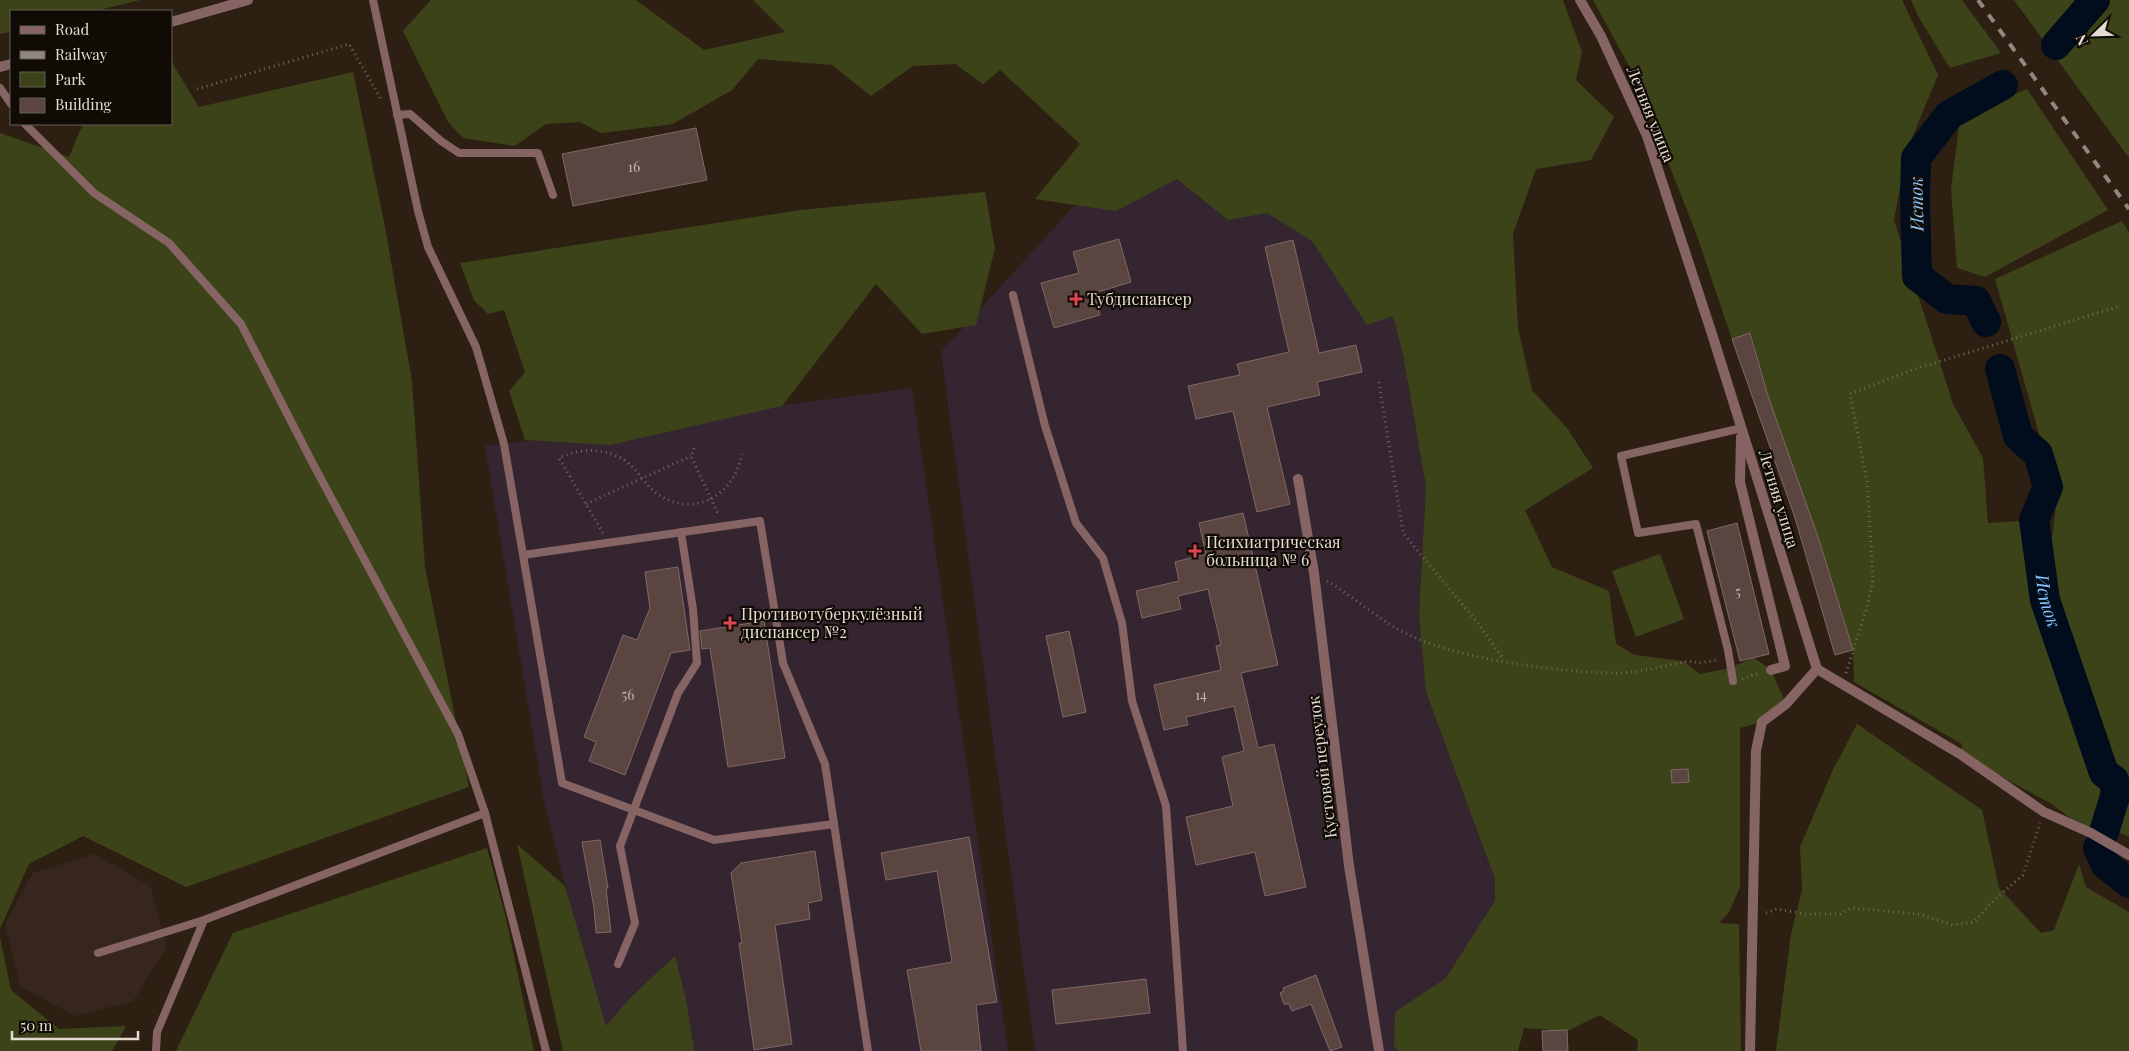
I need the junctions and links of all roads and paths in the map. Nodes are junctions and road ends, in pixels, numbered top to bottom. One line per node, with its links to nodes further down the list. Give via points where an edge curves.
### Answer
1 (248, 0): 4 (street)
2 (373, 0): 7 (lane)
3 (1580, 0): 15 (street, Летняя улица, via 1601,36 1647,136)
4 (172, 22)
5 (0, 88): 8 (lane)
6 (197, 89): 7 (path, via 349,44 381,99)
7 (393, 97): 9 (lane)
8 (10, 103)
9 (397, 115): 11 (lane, via 410,114 459,153 538,152); 26 (lane, via 428,247 476,347 504,444)
10 (27, 125): 36 (lane, via 94,193 169,243 241,324 458,734)
11 (553, 195)
12 (1014, 295): 46 (lane, via 1045,426 1076,524 1103,558 1122,623 1132,701 1166,806)
13 (2120, 306): 33 (path, via 1912,370 1850,394 1867,482 1873,580)
14 (1379, 382): 29 (path, via 1403,533 1477,622)
15 (1742, 428): 28 (lane, via 1621,456 1638,533 1696,524); 30 (street, Летняя улица); 31 (street, via 1740,482 1785,666)
16 (694, 448): 18 (path)
17 (742, 454): 21 (path, via 739,471 730,484)
18 (691, 456): 19 (path); 21 (path)
19 (642, 479): 21 (path, via 655,492 675,502 697,503); 22 (path); 22 (path, via 623,459 601,451 582,450 559,458)
20 (1298, 479): 27 (street, Кустовой переулок)
21 (711, 499): 23 (path)
22 (586, 504): 25 (path)
23 (724, 526): 24 (lane); 37 (lane, via 760,521 783,663 825,764)
24 (681, 532): 25 (lane); 34 (lane, via 697,663 678,694)
25 (609, 542): 26 (lane)
26 (523, 555): 34 (lane, via 562,783)
27 (1314, 574): 29 (path, via 1353,597 1396,629 1440,648); 47 (street, Кустовой переулок, via 1349,866)
28 (1729, 658): 29 (path, via 1699,663 1689,661 1623,673 1566,670); 32 (lane)
29 (1504, 661)
30 (1817, 669): 33 (street); 39 (street, via 1786,704 1762,722 1756,751)
31 (1771, 670): 32 (path)
32 (1733, 681)
33 (1842, 684): 35 (street, via 1960,754)
34 (632, 809): 37 (lane, via 714,840); 42 (lane, via 620,846 635,923)
35 (2044, 812): 38 (street); 39 (path, via 2023,875 1974,922 1953,925 1918,914 1851,908 1840,914 1805,914 1777,909)
36 (485, 813): 40 (lane); 44 (lane)
37 (834, 824): 45 (lane)
38 (2129, 855)
39 (1751, 919): 48 (street)
40 (204, 920): 41 (lane); 43 (lane, via 158,1032)
41 (98, 953)
42 (618, 964)
43 (156, 1051)
44 (546, 1051)
45 (868, 1051)
46 (1183, 1051)
47 (1379, 1051)
48 (1750, 1051)

